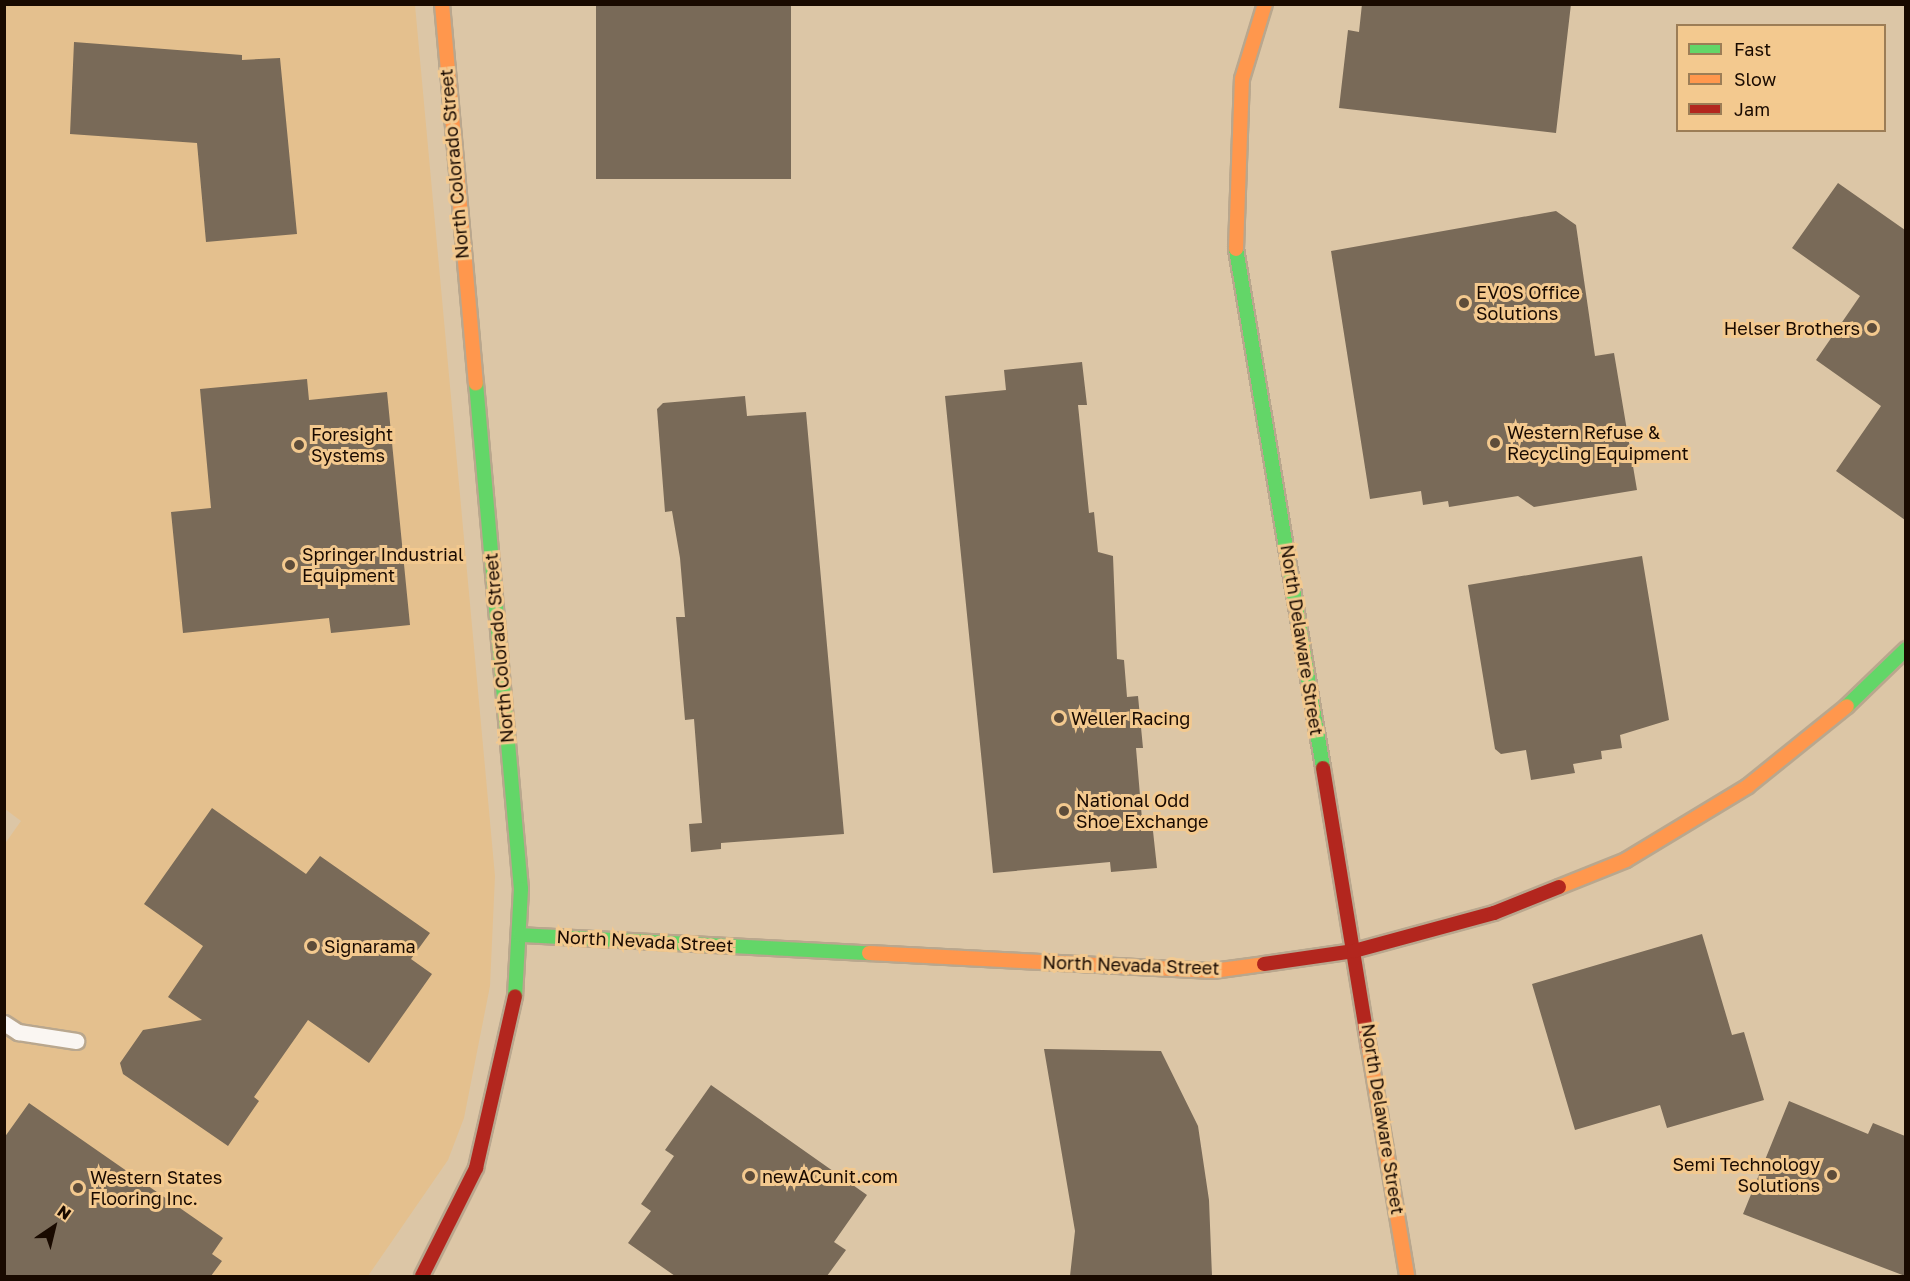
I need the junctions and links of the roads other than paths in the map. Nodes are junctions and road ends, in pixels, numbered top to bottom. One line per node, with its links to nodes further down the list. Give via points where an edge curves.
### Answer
1 (442, 4): 4 (street, North Colorado Street, via 521,889)
2 (1265, 4): 5 (street, North Delaware Street, via 1242,79 1233,228)
3 (1905, 649): 5 (street, North Nevada Street, via 1857,698 1748,786 1626,860 1494,913)
4 (520, 934): 5 (street, North Nevada Street, via 1213,971); 8 (street, North Colorado Street, via 507,1049 476,1168)
5 (1354, 951): 9 (street, North Delaware Street)
6 (4, 1023): 7 (lane, via 18,1032)
7 (76, 1041)
8 (422, 1276)
9 (1407, 1276)

